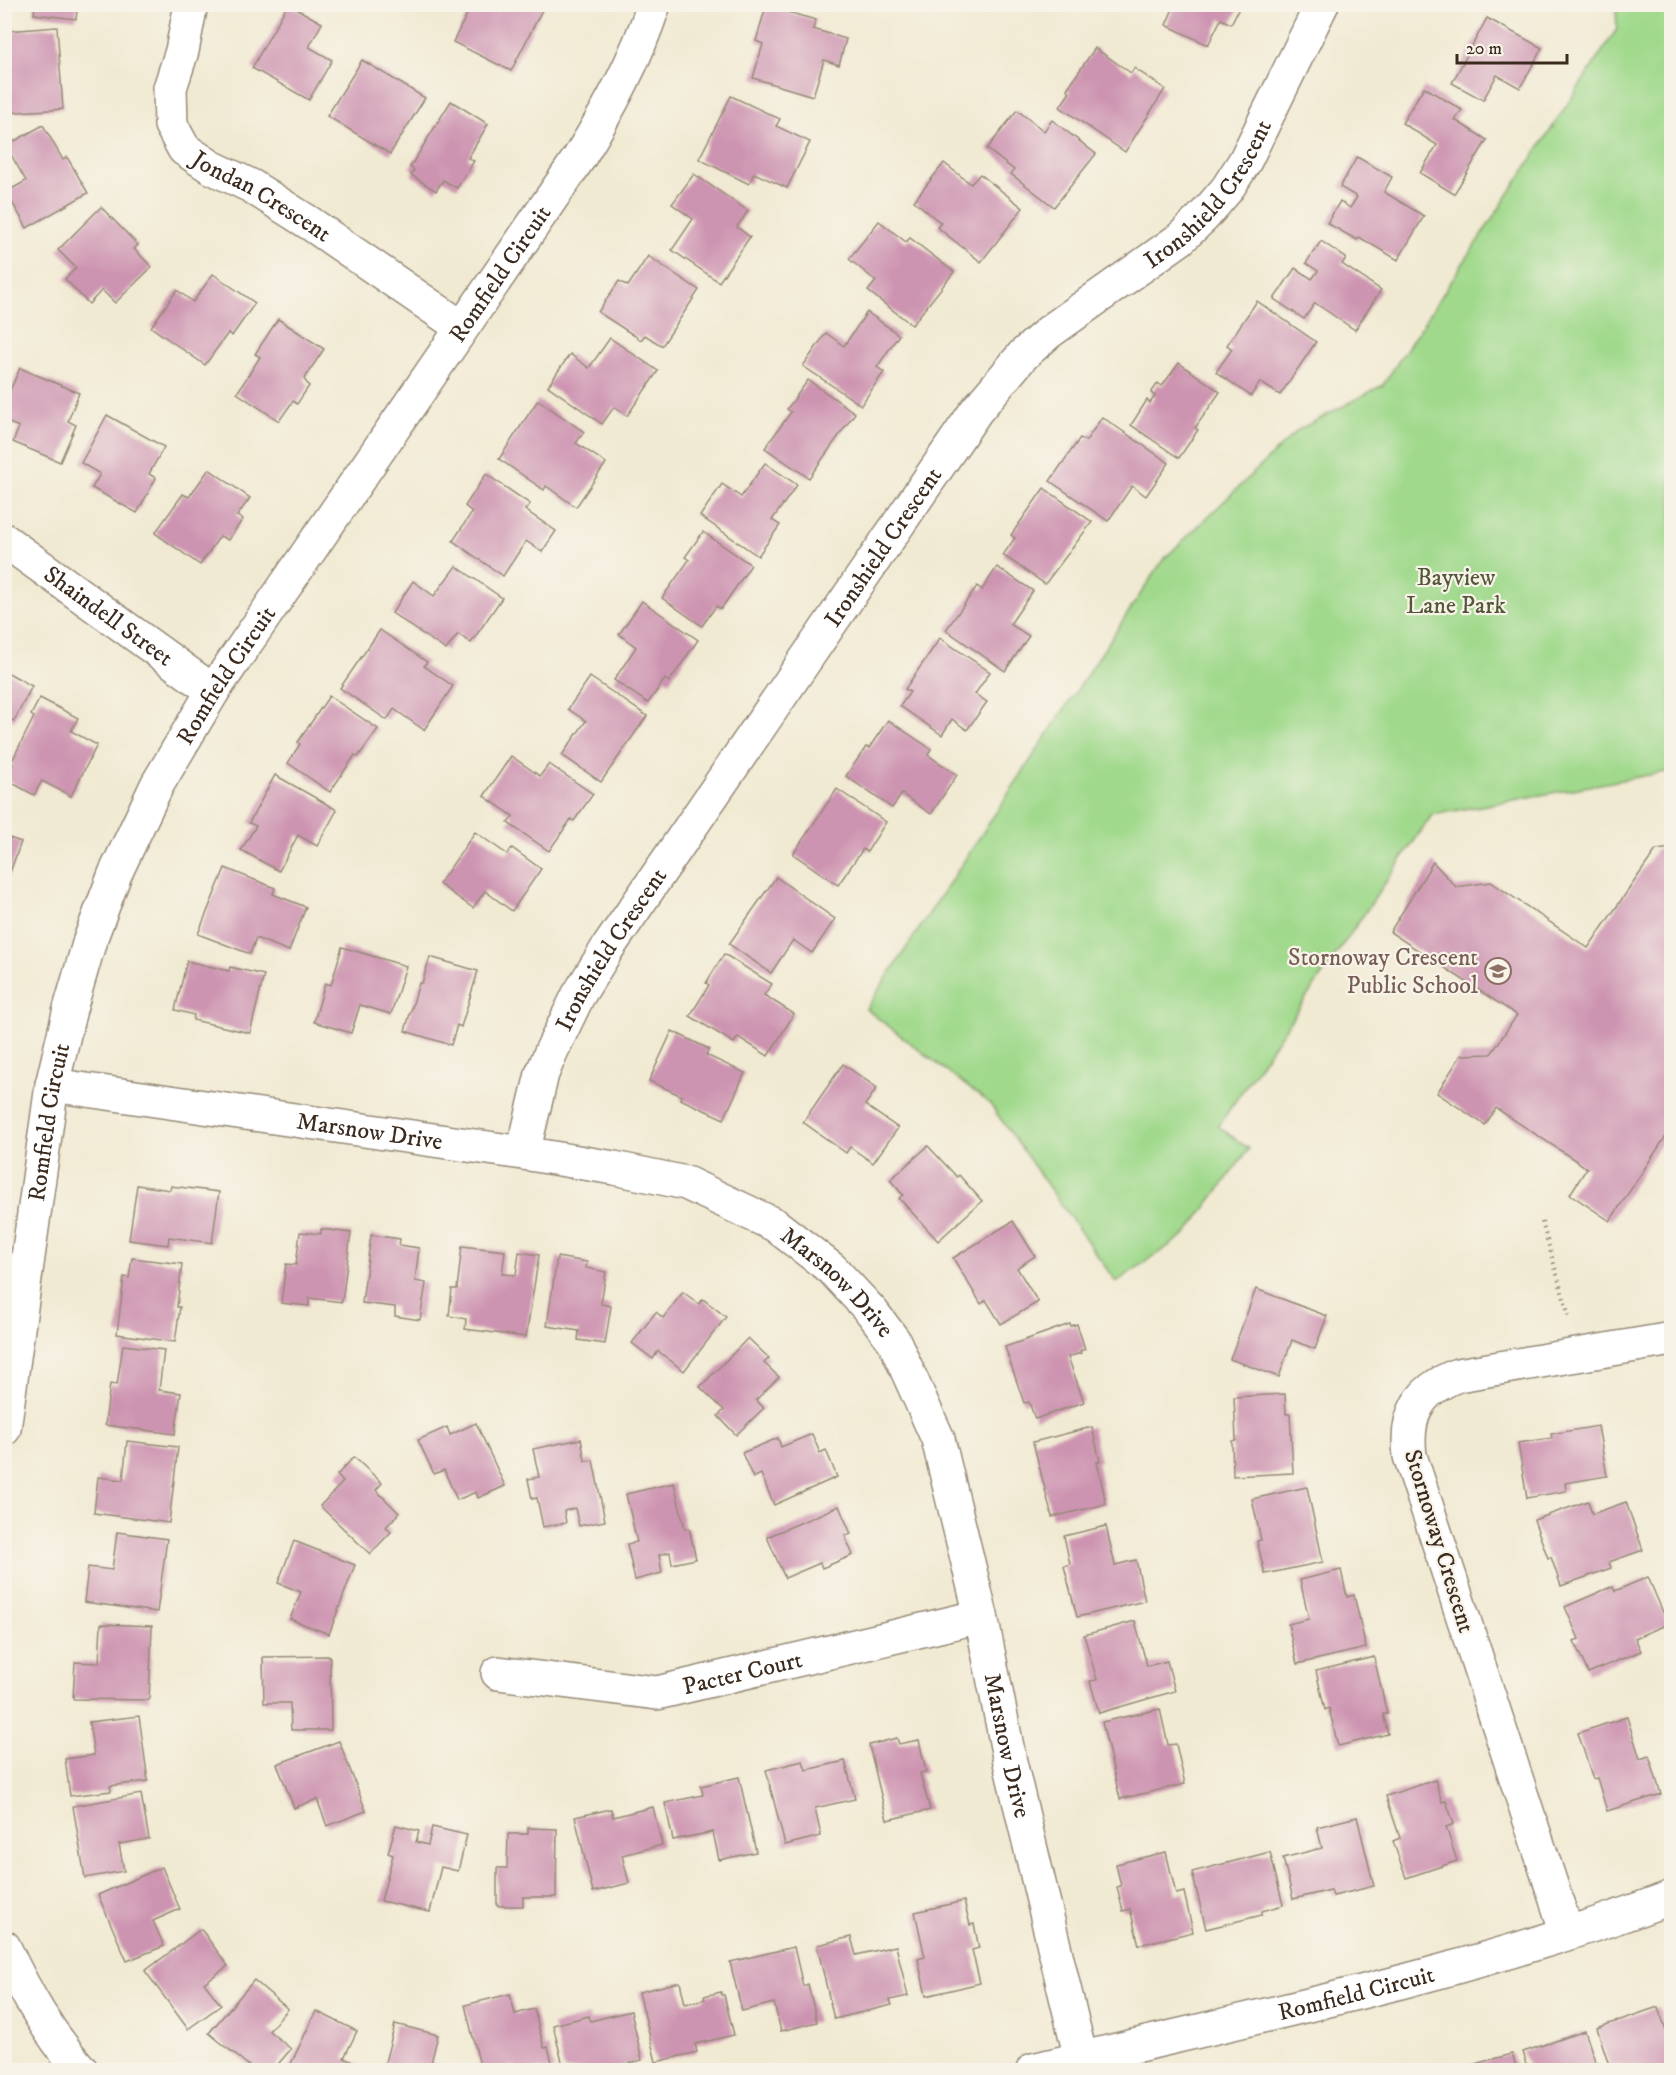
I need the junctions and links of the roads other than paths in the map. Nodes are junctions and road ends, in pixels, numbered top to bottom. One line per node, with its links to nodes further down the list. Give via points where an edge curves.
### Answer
1 (191, 4): 4 (street, Jondan Crescent, via 170,88 171,124 184,149 311,224)
2 (654, 4): 4 (street, Romfield Circuit, via 611,105 579,158)
3 (1322, 4): 8 (street, Ironshield Crescent, via 1245,161 1212,207 1180,239 1049,332 1023,355 976,411 584,986 542,1074)
4 (461, 327): 6 (street, Romfield Circuit)
5 (4, 540): 6 (street, Shaindell Street)
6 (213, 691): 7 (street, Romfield Circuit, via 158,784 115,874 90,940)
7 (52, 1085): 8 (street, Marsnow Drive); 10 (street, Romfield Circuit)
8 (523, 1153): 11 (street, Marsnow Drive, via 686,1183 775,1225 831,1269 894,1341 938,1440)
9 (1671, 1339): 14 (street, Stornoway Crescent, via 1458,1375 1427,1392 1410,1422 1410,1456)
10 (4, 1429)
11 (981, 1616): 12 (street, Pacter Court, via 657,1693); 16 (street, Marsnow Drive, via 1010,1762)
12 (498, 1672)
13 (1671, 1897): 14 (street, Romfield Circuit)
14 (1567, 1933): 16 (street, Romfield Circuit, via 1393,1984)
15 (4, 1947): 17 (street, via 30,2001)
16 (1081, 2059): 18 (street, Romfield Circuit)
17 (81, 2070)
18 (1033, 2070)

